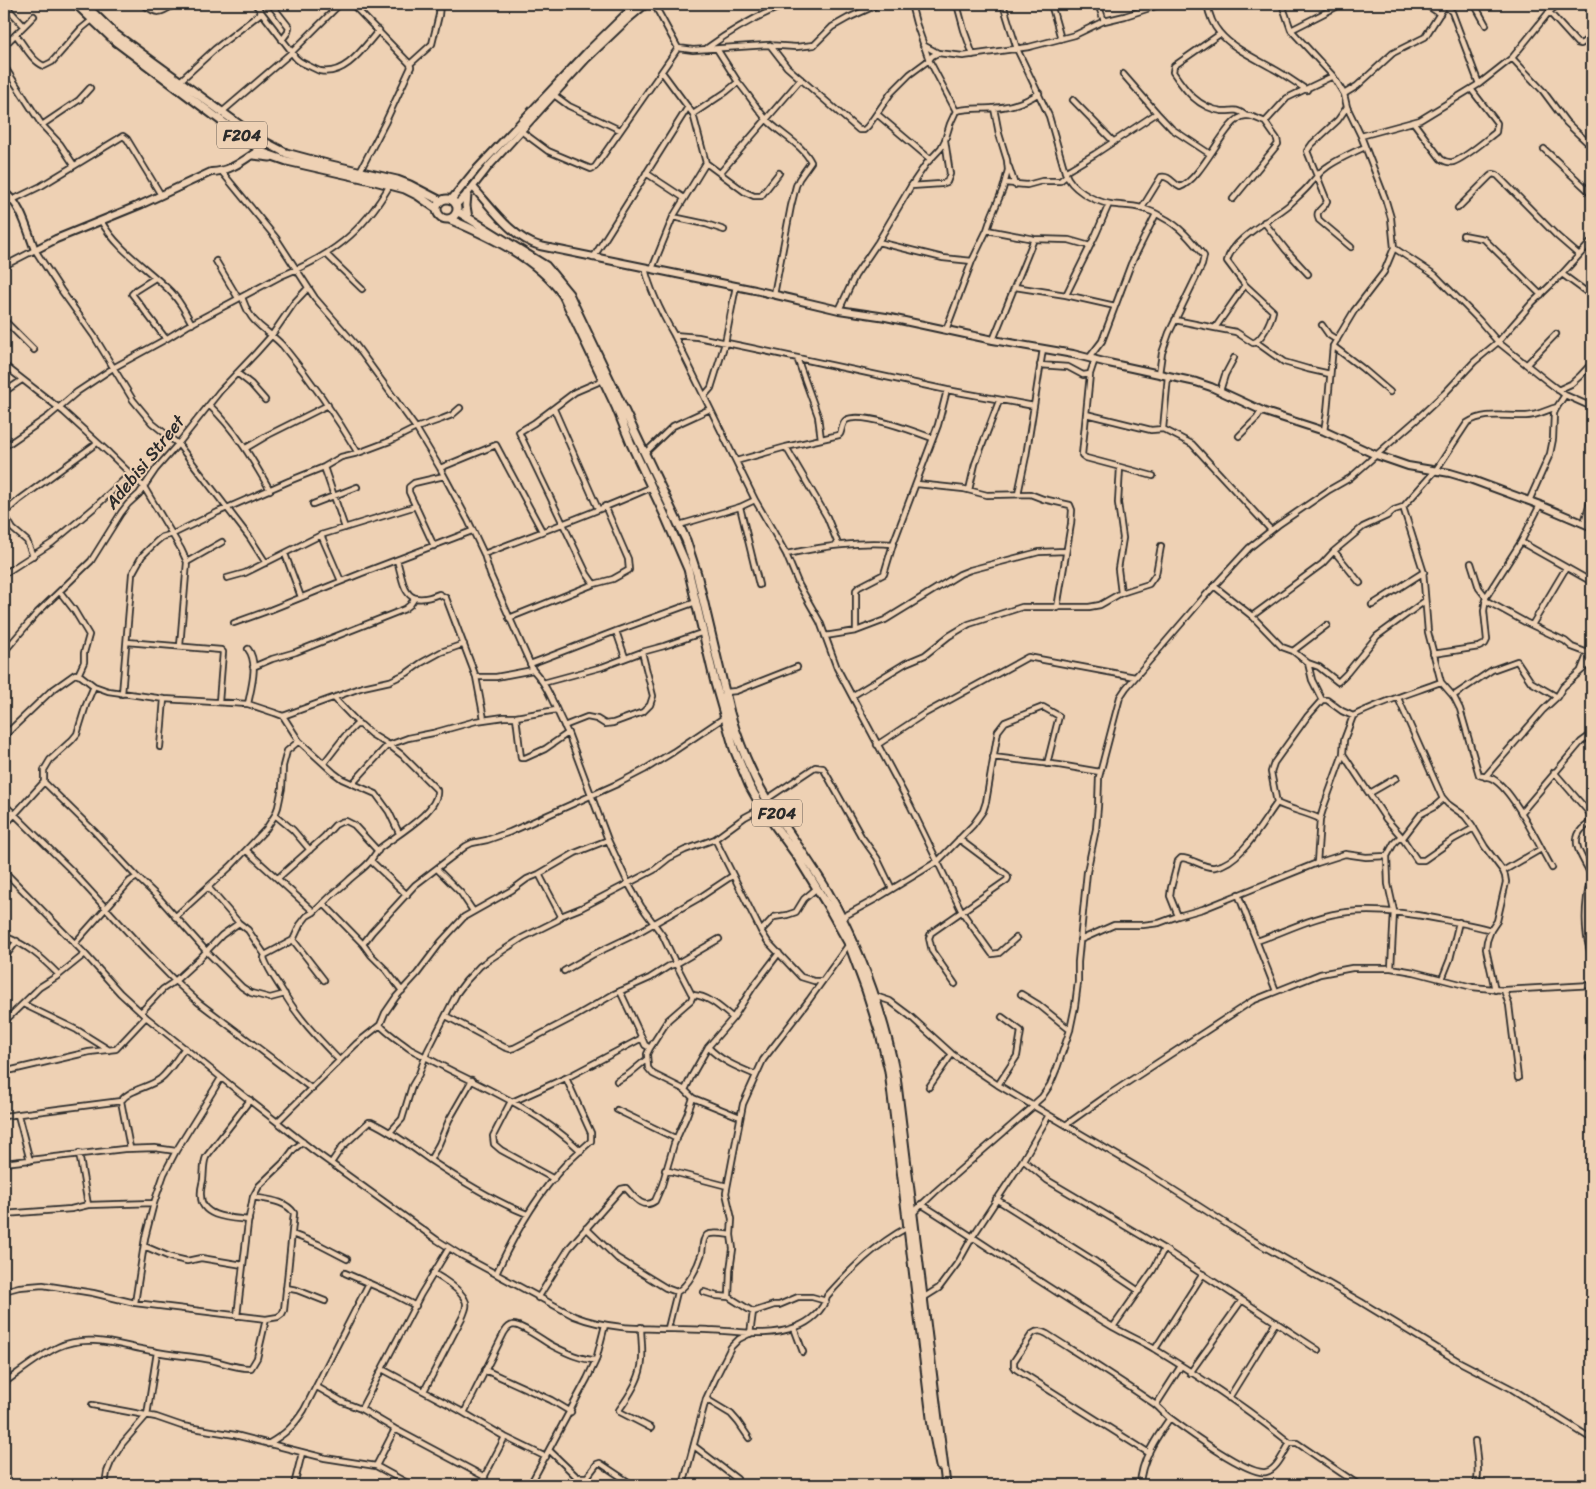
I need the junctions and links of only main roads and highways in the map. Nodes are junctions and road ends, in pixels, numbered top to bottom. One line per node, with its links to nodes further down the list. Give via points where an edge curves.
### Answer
1 (76, 4): 3 (main road, F204, via 115,41 254,152)
2 (84, 4): 3 (main road, F204, via 115,34 264,142 286,153)
3 (382, 179): 5 (main road, F204, via 410,185); 7 (main road, F204, via 412,192)
4 (467, 194): 8 (main road)
5 (441, 201): 6 (main road, via 447,199); 7 (main road)
6 (454, 206): 8 (main road, F204); 9 (main road, via 454,216)
7 (437, 209): 9 (main road, F204, via 439,216)
8 (468, 218): 11 (main road, F204, via 546,266 564,286 575,307 679,525 697,574 736,732 754,777 823,885 855,945 875,996 896,1076)
9 (449, 219): 10 (main road, F204, via 514,252 554,283 567,303 688,569 734,749 749,785 797,856 849,944 880,1034 888,1071)
10 (942, 1485)
11 (946, 1485)

